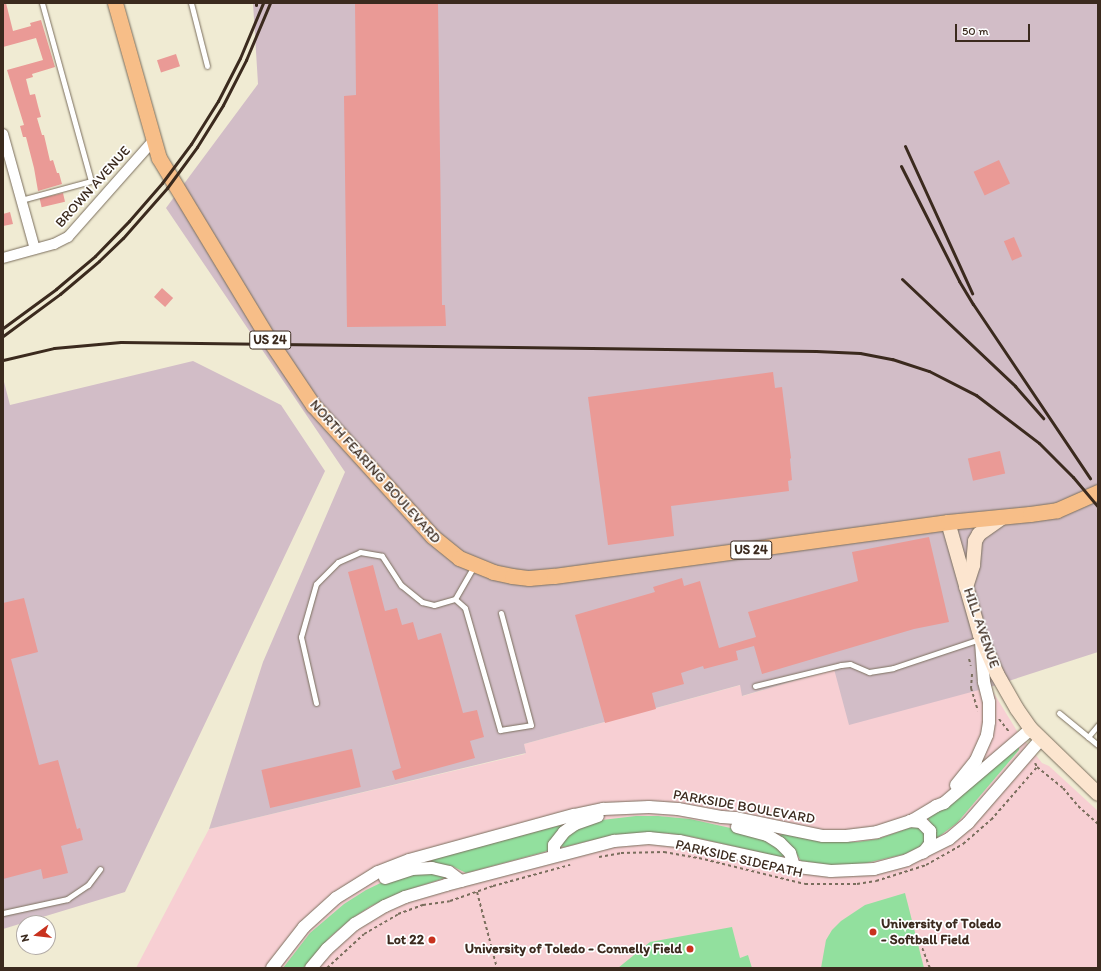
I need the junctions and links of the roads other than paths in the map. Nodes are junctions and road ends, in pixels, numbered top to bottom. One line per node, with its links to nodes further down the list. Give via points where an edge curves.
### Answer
1 (42, 3): 7 (lane, via 91,181)
2 (115, 3): 6 (main road, US 24)
3 (191, 3): 4 (lane)
4 (207, 66)
5 (3, 134): 7 (street)
6 (153, 142): 8 (street, BROWN AVENUE, via 68,237); 13 (main road, NORTH FEARING BOULEVARD / US 24, via 169,176 312,405 432,536 459,558)
7 (21, 200): 8 (street)
8 (34, 249): 9 (street, BROWN AVENUE)
9 (3, 258)
10 (1098, 492): 11 (main road, US 24, via 1057,510)
11 (1003, 517): 12 (main road, US 24); 14 (main road, via 979,534 975,541 973,565)
12 (948, 522): 13 (main road, NORTH FEARING BOULEVARD / US 24, via 554,576 512,576); 14 (main road, HILL AVENUE)
13 (475, 565): 15 (lane)
14 (966, 586): 17 (main road, HILL AVENUE)
15 (455, 599): 16 (lane, via 465,608 500,730 531,725); 19 (lane, via 434,604 422,602 401,585 382,556 360,552 338,562 316,584 301,637)
16 (501, 613)
17 (980, 637): 18 (lane, via 893,668 870,672 850,664 841,665); 22 (main road, HILL AVENUE, via 997,674); 26 (street, via 989,708 987,736 983,749 972,766)
18 (755, 686)
19 (316, 704)
20 (1059, 713): 23 (lane)
21 (1098, 725): 23 (lane)
22 (1036, 734): 25 (main road, HILL AVENUE); 26 (street, PARKSIDE BOULEVARD, via 944,803); 30 (street, via 968,823 949,839)
23 (1088, 737): 24 (lane)
24 (1098, 745)
25 (1098, 794)
26 (936, 806): 29 (street, PARKSIDE BOULEVARD)
27 (616, 809): 28 (street, PARKSIDE BOULEVARD, via 668,808); 31 (street, via 569,828 554,845); 35 (street, PARKSIDE BOULEVARD, via 594,810 429,854 385,869)
28 (722, 817): 29 (street, PARKSIDE BOULEVARD, via 807,834 836,837 877,832); 32 (street, via 734,826 767,835 780,843 790,853)
29 (910, 821): 30 (street, via 921,822 930,831 930,844)
30 (923, 853): 32 (street, via 887,866 858,871 831,871)
31 (554, 856): 32 (street, via 614,841 654,839 696,844); 34 (street)
32 (794, 866)
33 (100, 869): 36 (lane, via 88,885 67,899)
34 (461, 881): 35 (street, via 444,870 426,868 406,871); 38 (street, via 405,897 374,912 335,941)
35 (354, 887): 37 (street, PARKSIDE BOULEVARD, via 324,908 304,927)
36 (3, 913)
37 (272, 968)
38 (311, 968)

